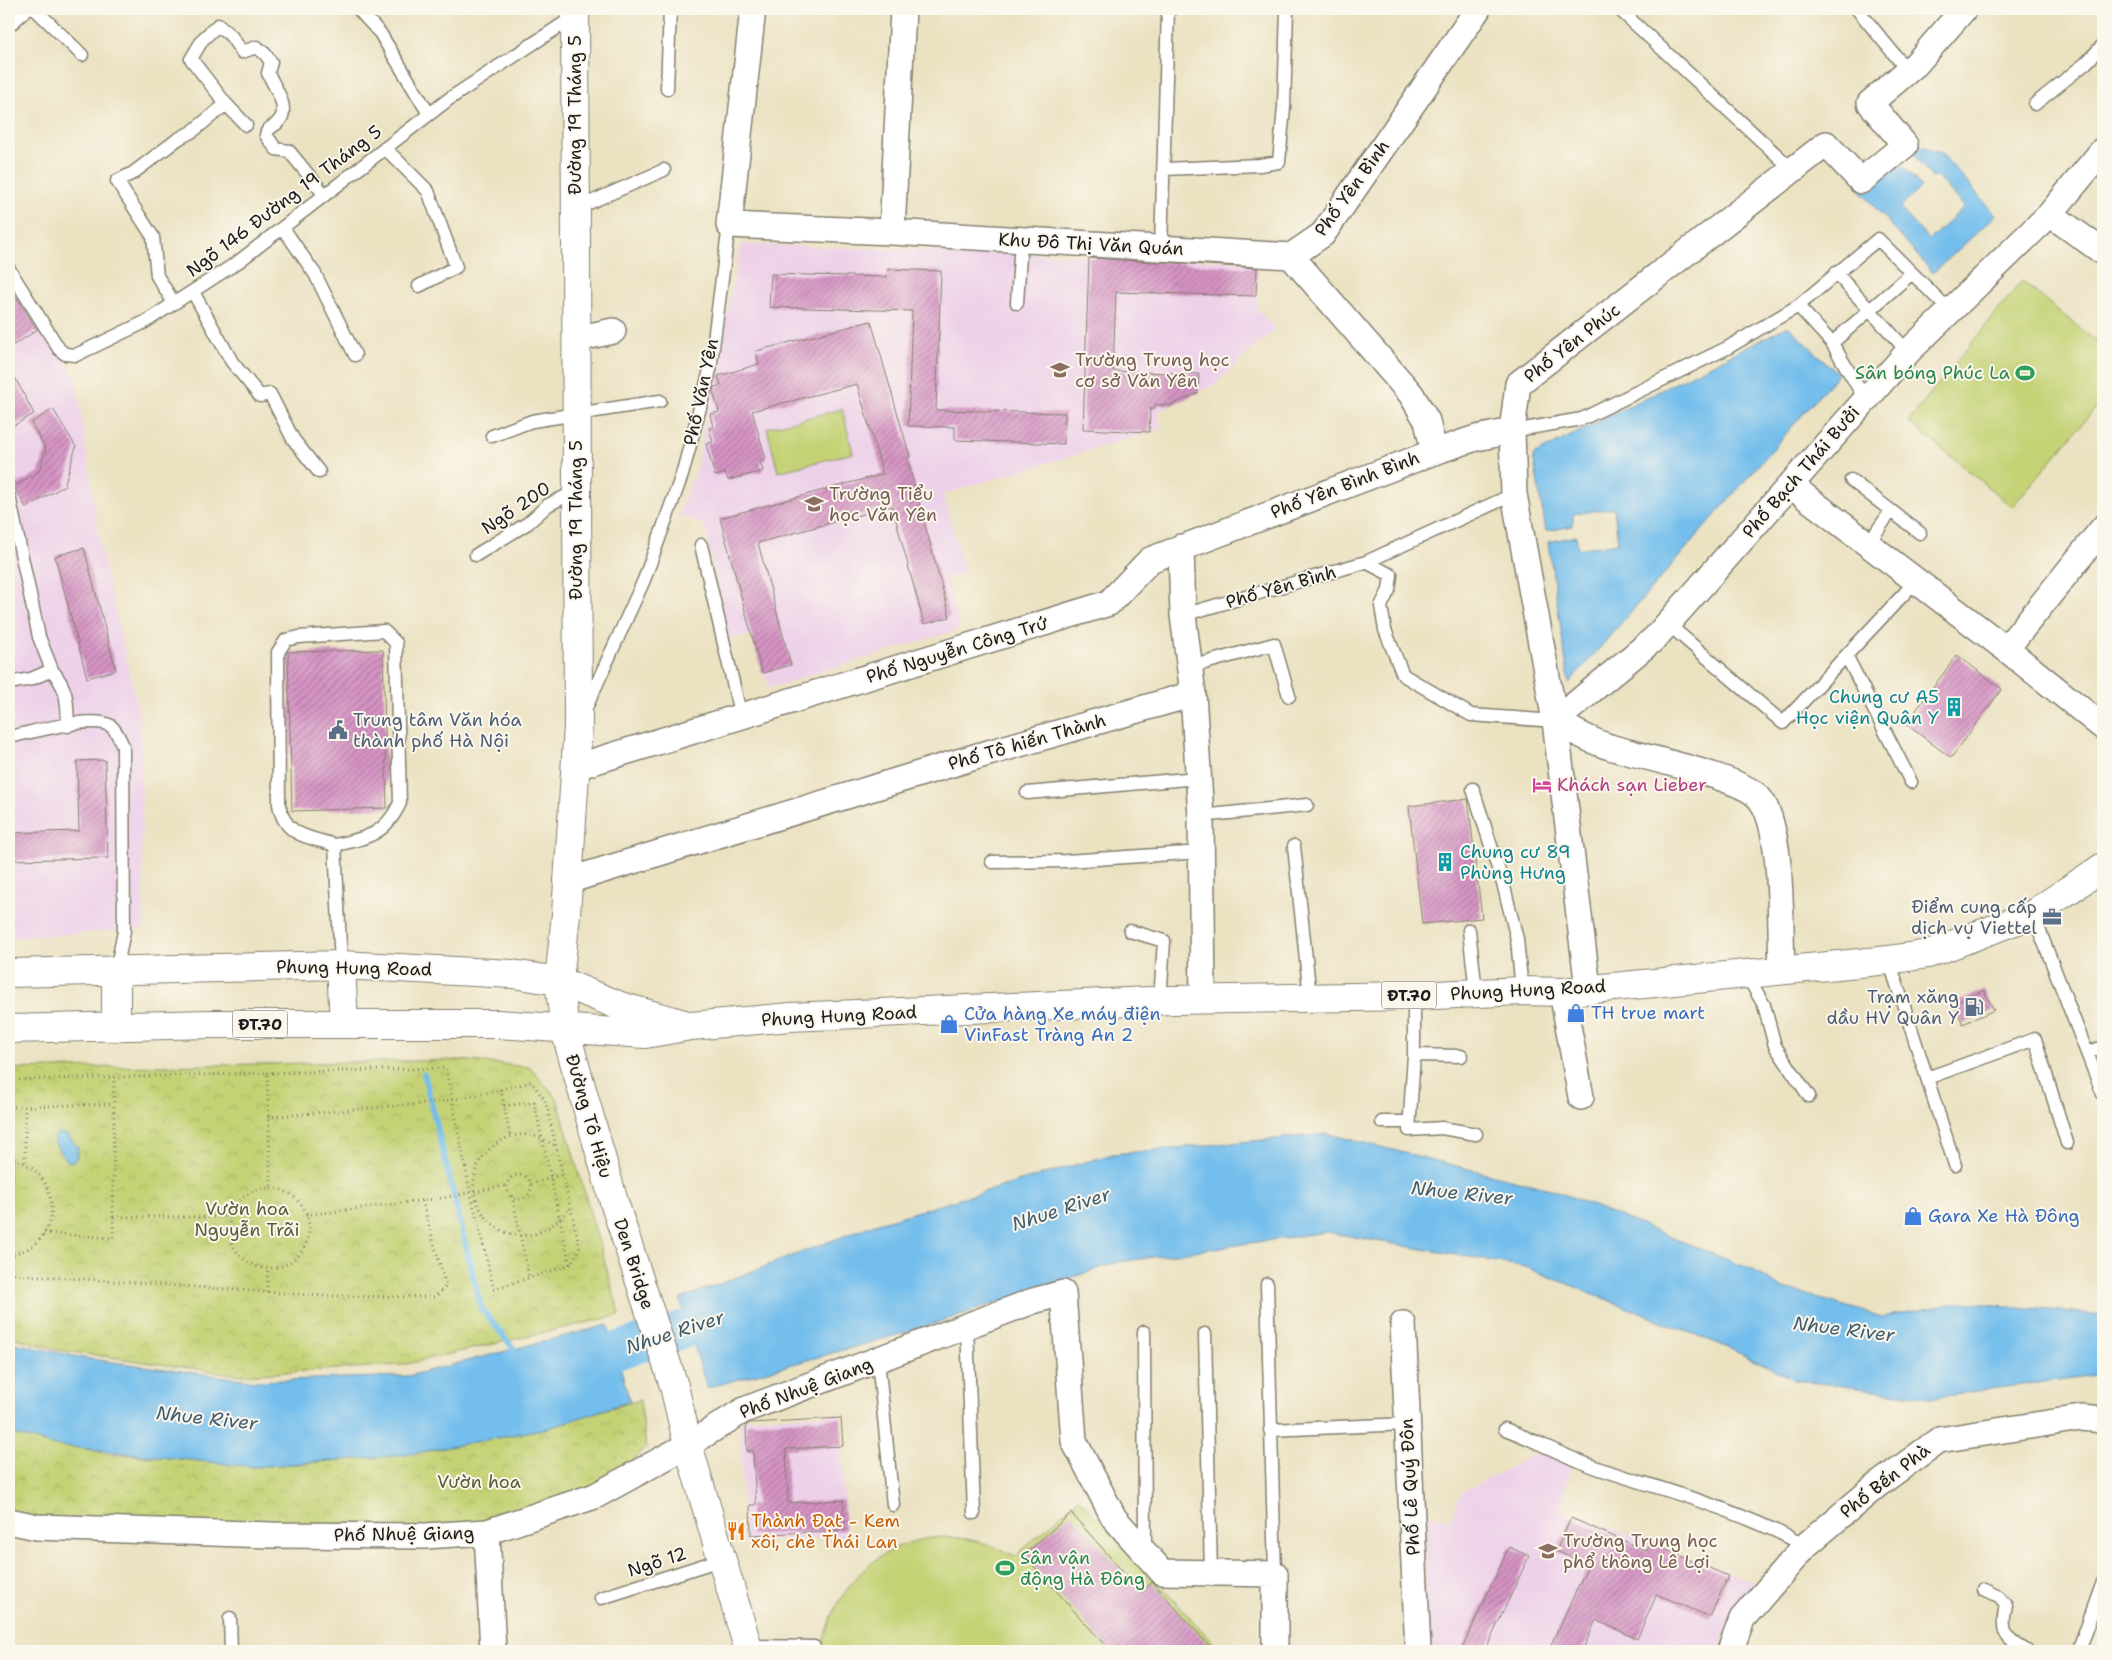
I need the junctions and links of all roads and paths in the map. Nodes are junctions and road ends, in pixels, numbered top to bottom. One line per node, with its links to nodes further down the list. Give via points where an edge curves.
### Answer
1 (27, 9): 14 (lane)
2 (35, 9): 16 (lane)
3 (358, 9): 21 (lane, via 380,33)
4 (670, 9): 18 (lane)
5 (753, 9): 31 (street, Phố Văn Yên)
6 (903, 9): 33 (street)
7 (1168, 9): 25 (lane)
8 (1288, 9): 25 (lane, via 1278,162)
9 (1478, 9): 37 (street, Phố Yên Bình, via 1323,234)
10 (1619, 9): 27 (lane)
11 (1857, 9): 17 (lane)
12 (1964, 9): 17 (street, Phố Yên Phúc)
13 (575, 12): 21 (lane, Ngõ 146 Đường 19 Tháng 5); 29 (main road, Đường 19 Tháng 5)
14 (9, 26)
15 (2103, 45): 20 (lane, via 2086,63)
16 (82, 55)
17 (1908, 71): 27 (street, Phố Yên Phúc, via 1870,103 1905,145 1861,180 1826,144)
18 (667, 89)
19 (226, 104): 22 (lane); 28 (lane, via 192,59 203,39 220,25 242,52 257,47 271,62 268,73 281,95 282,114 266,135 276,149 289,152); 43 (lane, via 133,173 118,179 153,237 157,276)
20 (2034, 104)
21 (429, 114): 23 (lane, Ngõ 146 Đường 19 Tháng 5)
22 (246, 125)
23 (385, 148): 28 (lane, Ngõ 146 Đường 19 Tháng 5); 41 (lane, via 428,191 456,267)
24 (2103, 150): 30 (street, Phố Bạch Thái Bưởi)
25 (1164, 169): 35 (lane)
26 (664, 170): 29 (lane)
27 (1794, 171): 56 (street, Phố Yên Phúc, via 1518,384)
28 (324, 194): 32 (lane, Ngõ 146 Đường 19 Tháng 5)
29 (575, 209): 49 (main road, Đường 19 Tháng 5)
30 (2050, 214): 36 (street); 47 (street, Phố Bạch Thái Bưởi)
31 (729, 225): 33 (street, Khu Đô Thị Văn Quán); 86 (lane, Phố Văn Yên, via 710,370 682,475 644,580)
32 (283, 228): 42 (lane, Ngõ 146 Đường 19 Tháng 5); 52 (lane, via 315,274)
33 (892, 232): 34 (street, Khu Đô Thị Văn Quán)
34 (1021, 240): 35 (street, Khu Đô Thị Văn Quán); 44 (lane)
35 (1161, 249): 37 (street, Khu Đô Thị Văn Quán)
36 (2103, 252)
37 (1291, 256): 58 (street, via 1411,394 1427,421)
38 (9, 269): 43 (lane, Ngõ 146 Đường 19 Tháng 5, via 59,349 70,356 145,322)
39 (1836, 273): 40 (lane, via 1878,238); 45 (lane); 46 (lane)
40 (1912, 273): 46 (lane); 47 (lane)
41 (419, 286)
42 (192, 292): 43 (lane, Ngõ 146 Đường 19 Tháng 5); 59 (lane, via 232,362 260,396 270,394 293,439)
43 (174, 303)
44 (1017, 303)
45 (1798, 306): 50 (lane); 56 (lane, via 1726,348 1582,419)
46 (1869, 310): 50 (lane); 51 (lane)
47 (1949, 310): 51 (street, Phố Bạch Thái Bưởi)
48 (612, 331): 49 (street)
49 (576, 340): 55 (main road, Đường 19 Tháng 5)
50 (1832, 343): 53 (lane)
51 (1908, 352): 53 (street, Phố Bạch Thái Bưởi)
52 (355, 355)
53 (1865, 400): 61 (street, Phố Bạch Thái Bưởi)
54 (660, 401): 55 (lane)
55 (576, 415): 57 (lane, via 532,421); 62 (main road, Đường 19 Tháng 5)
56 (1512, 431): 58 (street, Phố Yên Bình Bình, via 1476,438); 63 (street, Phố Yên Phúc)
57 (492, 436)
58 (1434, 452): 70 (street, Phố Yên Bình Bình)
59 (318, 472)
60 (1851, 480): 65 (lane)
61 (1790, 485): 68 (street); 75 (street, Phố Bạch Thái Bưởi)
62 (576, 491): 71 (lane, Ngõ 200, via 548,505 528,523); 86 (main road, Đường 19 Tháng 5)
63 (1514, 494): 72 (lane, Phố Yên Bình); 84 (street, Phố Yên Phúc)
64 (9, 496): 79 (lane, via 39,637)
65 (1891, 511): 67 (lane); 68 (lane)
66 (2103, 528): 76 (street)
67 (1920, 533)
68 (1868, 544): 73 (street)
69 (701, 545): 83 (lane)
70 (1181, 547): 74 (street); 83 (street, Phố Nguyễn Công Trứ, via 1150,560 1109,603)
71 (476, 555)
72 (1366, 562): 74 (lane, Phố Yên Bình); 84 (lane, via 1391,575 1389,590 1381,606 1385,630 1403,675 1471,715)
73 (1916, 581): 76 (street); 77 (lane)
74 (1183, 615): 78 (street)
75 (1668, 624): 77 (lane, via 1784,723); 84 (street, Phố Bạch Thái Bưởi)
76 (2006, 649): 87 (street)
77 (1847, 657): 91 (lane)
78 (1190, 667): 81 (street); 82 (lane, via 1274,644)
79 (52, 670): 80 (lane, via 32,679); 85 (lane, via 67,695)
80 (9, 683)
81 (1194, 694): 90 (street); 101 (street, Phố Tô hiến Thành)
82 (1289, 696)
83 (741, 717): 89 (street, Phố Nguyễn Công Trứ)
84 (1555, 721): 108 (street, via 1607,747 1741,784 1761,799 1770,819 1776,851); 112 (street, Phố Yên Phúc)
85 (68, 726): 88 (lane); 107 (lane, via 93,721 111,726 123,746 124,931)
86 (578, 726): 89 (main road, Đường 19 Tháng 5)
87 (2103, 727)
88 (9, 737)
89 (576, 767): 101 (main road, Đường 19 Tháng 5)
90 (1198, 778): 93 (lane); 95 (street)
91 (1911, 782)
92 (1473, 789): 113 (lane, via 1517,939)
93 (1027, 793)
94 (1307, 805): 95 (lane)
95 (1201, 816): 98 (street)
96 (335, 845): 96 (lane, via 292,831 281,818 278,652 286,640 299,637 384,631 396,642 400,803 387,825 369,837); 106 (lane)
97 (1294, 846): 116 (lane)
98 (1202, 852): 99 (lane, via 1066,861); 117 (street)
99 (992, 862)
100 (2103, 867): 102 (main road, Phung Hung Road / ĐT.70)
101 (567, 881): 111 (main road, Đường 19 Tháng 5)
102 (2033, 914): 105 (main road, Phung Hung Road / ĐT.70, via 1928,954); 125 (lane)
103 (1130, 930): 118 (lane, via 1164,941)
104 (1469, 930): 114 (lane)
105 (1889, 960): 108 (main road, Phung Hung Road / ĐT.70); 130 (lane)
106 (341, 964): 107 (main road, Phung Hung Road / ĐT.70); 111 (main road, Phung Hung Road / ĐT.70, via 512,974); 119 (main road)
107 (116, 971): 109 (main road, Phung Hung Road / ĐT.70); 121 (main road)
108 (1782, 971): 110 (main road, Phung Hung Road / ĐT.70)
109 (9, 973)
110 (1746, 974): 112 (main road, Phung Hung Road / ĐT.70); 134 (lane, via 1764,1005 1775,1046)
111 (559, 982): 120 (main road, Phung Hung Road / ĐT.70, via 620,1006); 123 (main road, Đường 19 Tháng 5)
112 (1575, 990): 113 (main road, Phung Hung Road / ĐT.70); 135 (street, Phố Yên Phúc)
113 (1522, 991): 114 (main road, Phung Hung Road / ĐT.70)
114 (1476, 992): 115 (main road, Phung Hung Road / ĐT.70)
115 (1414, 996): 116 (main road, Phung Hung Road / ĐT.70); 126 (lane)
116 (1310, 997): 117 (main road, Phung Hung Road / ĐT.70)
117 (1203, 1000): 118 (main road, Phung Hung Road / ĐT.70)
118 (1160, 1001): 120 (main road, Phung Hung Road / ĐT.70, via 790,1017)
119 (344, 1024): 121 (main road, Phung Hung Road / ĐT.70); 123 (main road, Phung Hung Road / ĐT.70, via 497,1024)
120 (691, 1026): 123 (main road, Phung Hung Road / ĐT.70, via 645,1034)
121 (116, 1027): 122 (main road, Phung Hung Road / ĐT.70)
122 (9, 1029)
123 (565, 1030): 160 (main road, Đường Tô Hiệu)
124 (2103, 1047): 125 (lane)
125 (2087, 1053): 133 (lane)
126 (1414, 1055): 127 (lane); 143 (lane)
127 (1461, 1056)
128 (267, 1073): 129 (path); 136 (path, via 446,1068); 141 (path)
129 (114, 1078): 131 (path); 137 (path)
130 (1927, 1078): 147 (lane, via 2035,1039); 151 (lane)
131 (9, 1080)
132 (501, 1090): 136 (path); 138 (path); 148 (path, via 531,1082 545,1100)
133 (2103, 1094)
134 (1809, 1096)
135 (1581, 1097)
136 (452, 1100): 141 (path); 157 (path)
137 (112, 1104): 140 (path); 163 (path)
138 (504, 1106): 145 (path); 146 (path, via 534,1102)
139 (9, 1107): 140 (path)
140 (26, 1107): 150 (path)
141 (268, 1117): 156 (path)
142 (1382, 1122): 143 (lane)
143 (1409, 1122): 144 (lane, via 1408,1130 1442,1128)
144 (1476, 1134)
145 (510, 1136): 146 (path, via 524,1134); 157 (path, via 492,1146 480,1160)
146 (542, 1138): 148 (path); 153 (path)
147 (2067, 1143)
148 (555, 1145): 152 (path)
149 (9, 1158): 150 (path)
150 (24, 1162): 166 (path, via 37,1171 47,1185 52,1201)
151 (1956, 1164)
152 (562, 1175): 153 (path); 161 (path)
153 (550, 1179): 154 (path); 165 (path)
154 (531, 1184): 155 (path, via 520,1176 512,1178); 158 (path, via 531,1192 526,1197 518,1199)
155 (508, 1185): 157 (path); 158 (path)
156 (271, 1188): 162 (path, via 295,1198); 164 (path, via 248,1194)
157 (472, 1191): 159 (path); 167 (path, via 486,1219 499,1229); 174 (path, via 494,1289)
158 (512, 1196): 167 (path)
159 (422, 1200): 162 (path); 176 (path, via 446,1286 435,1297)
160 (614, 1202): 186 (main road, Den Bridge, via 681,1411)
161 (570, 1207): 165 (path); 171 (path, via 580,1248)
162 (306, 1215): 172 (path, via 309,1234 304,1247 296,1258 284,1265)
163 (113, 1217): 164 (path); 166 (path, via 114,1238)
164 (230, 1217): 172 (path, via 230,1238 235,1250 245,1260)
165 (559, 1221): 167 (path, via 545,1231 530,1236); 171 (path)
166 (44, 1233): 168 (path)
167 (519, 1235): 174 (path)
168 (17, 1253): 169 (path); 170 (path)
169 (9, 1254)
170 (9, 1258)
171 (570, 1265): 174 (path)
172 (268, 1268): 176 (path)
173 (9, 1272): 176 (path)
174 (530, 1277)
175 (1267, 1284): 185 (lane)
176 (267, 1292)
177 (1403, 1324): 183 (street, Phố Lê Quý Đôn)
178 (967, 1326): 181 (street, Phố Nhuệ Giang); 188 (lane); 192 (street, Phố Nhuệ Giang, via 1063,1293 1074,1441 1114,1518)
179 (1144, 1332): 192 (lane)
180 (1205, 1334): 194 (lane)
181 (878, 1360): 186 (street, Phố Nhuệ Giang, via 744,1410); 187 (lane)
182 (2103, 1420): 191 (street, Phố Bến Phà, via 2081,1418 1939,1440 1876,1486)
183 (1407, 1424): 185 (lane); 205 (street, Phố Lê Quý Đôn)
184 (1506, 1429): 191 (lane, via 1597,1468 1737,1513 1776,1529)
185 (1270, 1430): 195 (lane)
186 (688, 1445): 190 (street, Phố Nhuệ Giang, via 596,1496); 193 (main road)
187 (893, 1505)
188 (974, 1513)
189 (9, 1522): 190 (street, Phố Nhuệ Giang, via 37,1527 273,1535 425,1536)
190 (487, 1532): 203 (street)
191 (1805, 1546): 206 (street, Phố Bến Phà, via 1742,1619)
192 (1145, 1553): 194 (street, Phố Nhuệ Giang, via 1162,1572)
193 (723, 1559): 198 (lane, Ngõ 12); 201 (main road)
194 (1211, 1573): 195 (street, Phố Nhuệ Giang)
195 (1275, 1574): 204 (street)
196 (2103, 1582): 208 (lane)
197 (1984, 1590): 207 (lane, via 2004,1601 2004,1630 2008,1640)
198 (601, 1598)
199 (230, 1618): 202 (lane)
200 (814, 1646): 201 (lane)
201 (748, 1649)
202 (231, 1651)
203 (493, 1651)
204 (1276, 1651)
205 (1418, 1651)
206 (1730, 1651)
207 (2027, 1651)
208 (2078, 1651)

